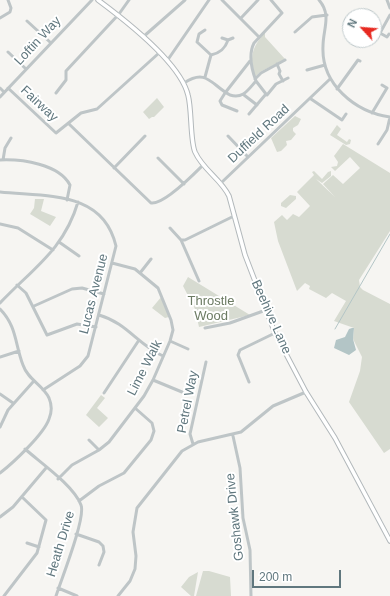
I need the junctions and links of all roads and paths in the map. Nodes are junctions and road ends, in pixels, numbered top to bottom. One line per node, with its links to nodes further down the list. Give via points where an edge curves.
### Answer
1 (8, 0): 16 (street, via 10,12)
2 (92, 0): 28 (street, Loftin Way)
3 (98, 0): 13 (main road, Beehive Lane)
4 (129, 0): 13 (street)
5 (185, 0): 22 (street)
6 (209, 0): 35 (street)
7 (222, 0): 17 (street)
8 (258, 0): 17 (street)
9 (271, 0): 23 (street, via 282,13)
10 (319, 0): 14 (street)
11 (387, 0): 12 (street)
12 (390, 8)
13 (119, 14): 22 (main road, Beehive Lane); 53 (street, via 66,71 66,80)
14 (327, 15): 21 (street, via 312,17); 38 (street, via 323,48)
15 (390, 15): 19 (street)
16 (0, 18)
17 (241, 18): 23 (street)
18 (27, 21): 28 (street)
19 (382, 29)
20 (205, 30): 27 (street, via 199,34)
21 (295, 32)
22 (143, 37): 31 (main road, Beehive Lane)
23 (259, 37): 36 (street, via 251,49)
24 (222, 38): 26 (street)
25 (233, 38): 26 (street)
26 (228, 40): 32 (street, via 220,52)
27 (197, 42): 29 (street); 32 (street)
28 (51, 43): 39 (street, Loftin Way)
29 (192, 44)
30 (8, 52): 39 (street)
31 (159, 53): 35 (main road, Beehive Lane); 65 (street, via 97,109 81,113)
32 (210, 56): 41 (street)
33 (285, 60): 37 (street)
34 (358, 60): 50 (street)
35 (167, 61): 46 (main road, Beehive Lane)
36 (250, 61): 43 (street); 52 (street)
37 (277, 64): 43 (street, via 261,73); 45 (street, via 280,71 278,74)
38 (325, 65): 40 (street); 44 (street)
39 (26, 68): 49 (street, Loftin Way)
40 (307, 70)
41 (205, 77): 46 (street, via 198,76); 52 (street)
42 (288, 78): 45 (street)
43 (255, 80): 54 (street); 55 (street)
44 (330, 80): 50 (street); 57 (street, Duffield Road)
45 (283, 81): 54 (street)
46 (184, 83): 74 (main road, Beehive Lane, via 190,106 194,149)
47 (382, 85): 60 (street, via 387,88)
48 (0, 88): 51 (street)
49 (8, 88): 51 (street, Loftin Way); 65 (street, Fairway, via 56,133)
50 (338, 89): 60 (street, via 357,105)
51 (4, 92): 56 (street, Loftin Way)
52 (225, 92): 55 (street, via 234,97); 59 (street, via 221,103)
53 (56, 93)
54 (266, 94): 58 (street)
55 (244, 95): 58 (street)
56 (0, 97)
57 (311, 99): 64 (street); 71 (street, Duffield Road)
58 (257, 105): 61 (street)
59 (237, 111)
60 (372, 113): 63 (street)
61 (250, 114)
62 (346, 114): 64 (street)
63 (390, 117): 70 (street, via 387,130)
64 (342, 120): 66 (street)
65 (69, 124): 75 (street)
66 (339, 125)
67 (145, 136): 75 (street)
68 (228, 136): 71 (street)
69 (11, 138): 73 (street)
70 (378, 144)
71 (248, 157): 76 (street, Duffield Road)
72 (158, 158): 77 (street)
73 (1, 160): 79 (street, via 34,162 51,169 66,179 70,185)
74 (203, 165): 76 (main road, Beehive Lane); 77 (street)
75 (114, 168): 77 (street, via 151,203 159,202)
76 (221, 183): 81 (main road, Beehive Lane, via 229,196)
77 (184, 184)
78 (0, 192): 79 (street, Lucas Avenue)
79 (68, 200): 80 (street, Lucas Avenue)
80 (78, 202): 85 (street, via 72,222); 89 (street, Lucas Avenue, via 96,210 112,232 116,246)
81 (234, 216): 84 (street); 97 (main road, Beehive Lane, via 245,256)
82 (0, 224): 86 (street, via 18,228)
83 (170, 228): 84 (street)
84 (181, 240): 91 (street)
85 (59, 242): 86 (street); 87 (street)
86 (53, 250): 92 (street, via 48,258)
87 (79, 256)
88 (151, 259): 90 (street)
89 (112, 263): 90 (street, Lime Walk); 93 (street, Lucas Avenue)
90 (140, 273): 103 (street, Lime Walk, via 158,288 164,298 172,325)
91 (199, 281)
92 (17, 285): 94 (street); 95 (street)
93 (104, 294): 95 (street, via 82,288 72,289); 98 (street, Lucas Avenue)
94 (0, 303)
95 (34, 306): 99 (street, via 47,335 77,324)
96 (0, 309): 105 (street, via 12,326)
97 (266, 310): 100 (street, via 230,323); 101 (main road, Beehive Lane)
98 (99, 315): 99 (street, Lucas Avenue); 102 (street, via 120,323)
99 (96, 327): 112 (street, Lucas Avenue, via 90,352 84,363)
100 (205, 328)
101 (275, 333): 111 (street, via 240,350 238,355); 114 (main road, Beehive Lane)
102 (139, 340): 106 (street); 115 (street)
103 (170, 341): 104 (street); 106 (street, Lime Walk)
104 (188, 349)
105 (19, 351): 107 (street); 110 (street, via 23,366)
106 (163, 356): 109 (street, Lime Walk)
107 (0, 357)
108 (206, 362): 122 (street, Petrel Way, via 190,434)
109 (153, 380): 113 (street); 118 (street, Lime Walk)
110 (33, 382): 112 (street); 117 (street)
111 (250, 382)
112 (43, 390): 123 (street, via 50,402 51,415 46,425)
113 (182, 392)
114 (306, 392): 120 (street, via 273,406 246,429); 132 (main road, Beehive Lane)
115 (104, 393)
116 (0, 394): 117 (street)
117 (13, 403): 119 (street)
118 (135, 408): 124 (street, Lime Walk, via 109,442); 129 (street, via 152,423 154,431 151,440 124,472)
119 (0, 427)
120 (233, 436): 122 (street); 141 (street, Goshawk Drive, via 240,468 244,518 250,550)
121 (89, 440): 124 (street)
122 (193, 444): 140 (street, via 182,451 137,508 133,532 135,569 130,581)
123 (25, 449): 125 (street, Heath Drive); 126 (street)
124 (99, 450): 127 (street, Lime Walk, via 72,465)
125 (46, 468): 127 (street, Heath Drive); 128 (street)
126 (0, 473)
127 (58, 479): 129 (street, Heath Drive)
128 (22, 497): 130 (street); 134 (street, via 46,520)
129 (79, 501): 131 (street, Heath Drive, via 82,515)
130 (0, 517)
131 (76, 534): 135 (street, via 99,542 103,546 104,552); 136 (street, Heath Drive)
132 (390, 540)
133 (27, 543): 134 (street)
134 (39, 547): 137 (street, via 30,565)
135 (99, 565)
136 (58, 588): 138 (street, Heath Drive); 139 (street)
137 (4, 596)
138 (56, 596)
139 (77, 596)
140 (118, 596)
141 (251, 596)

